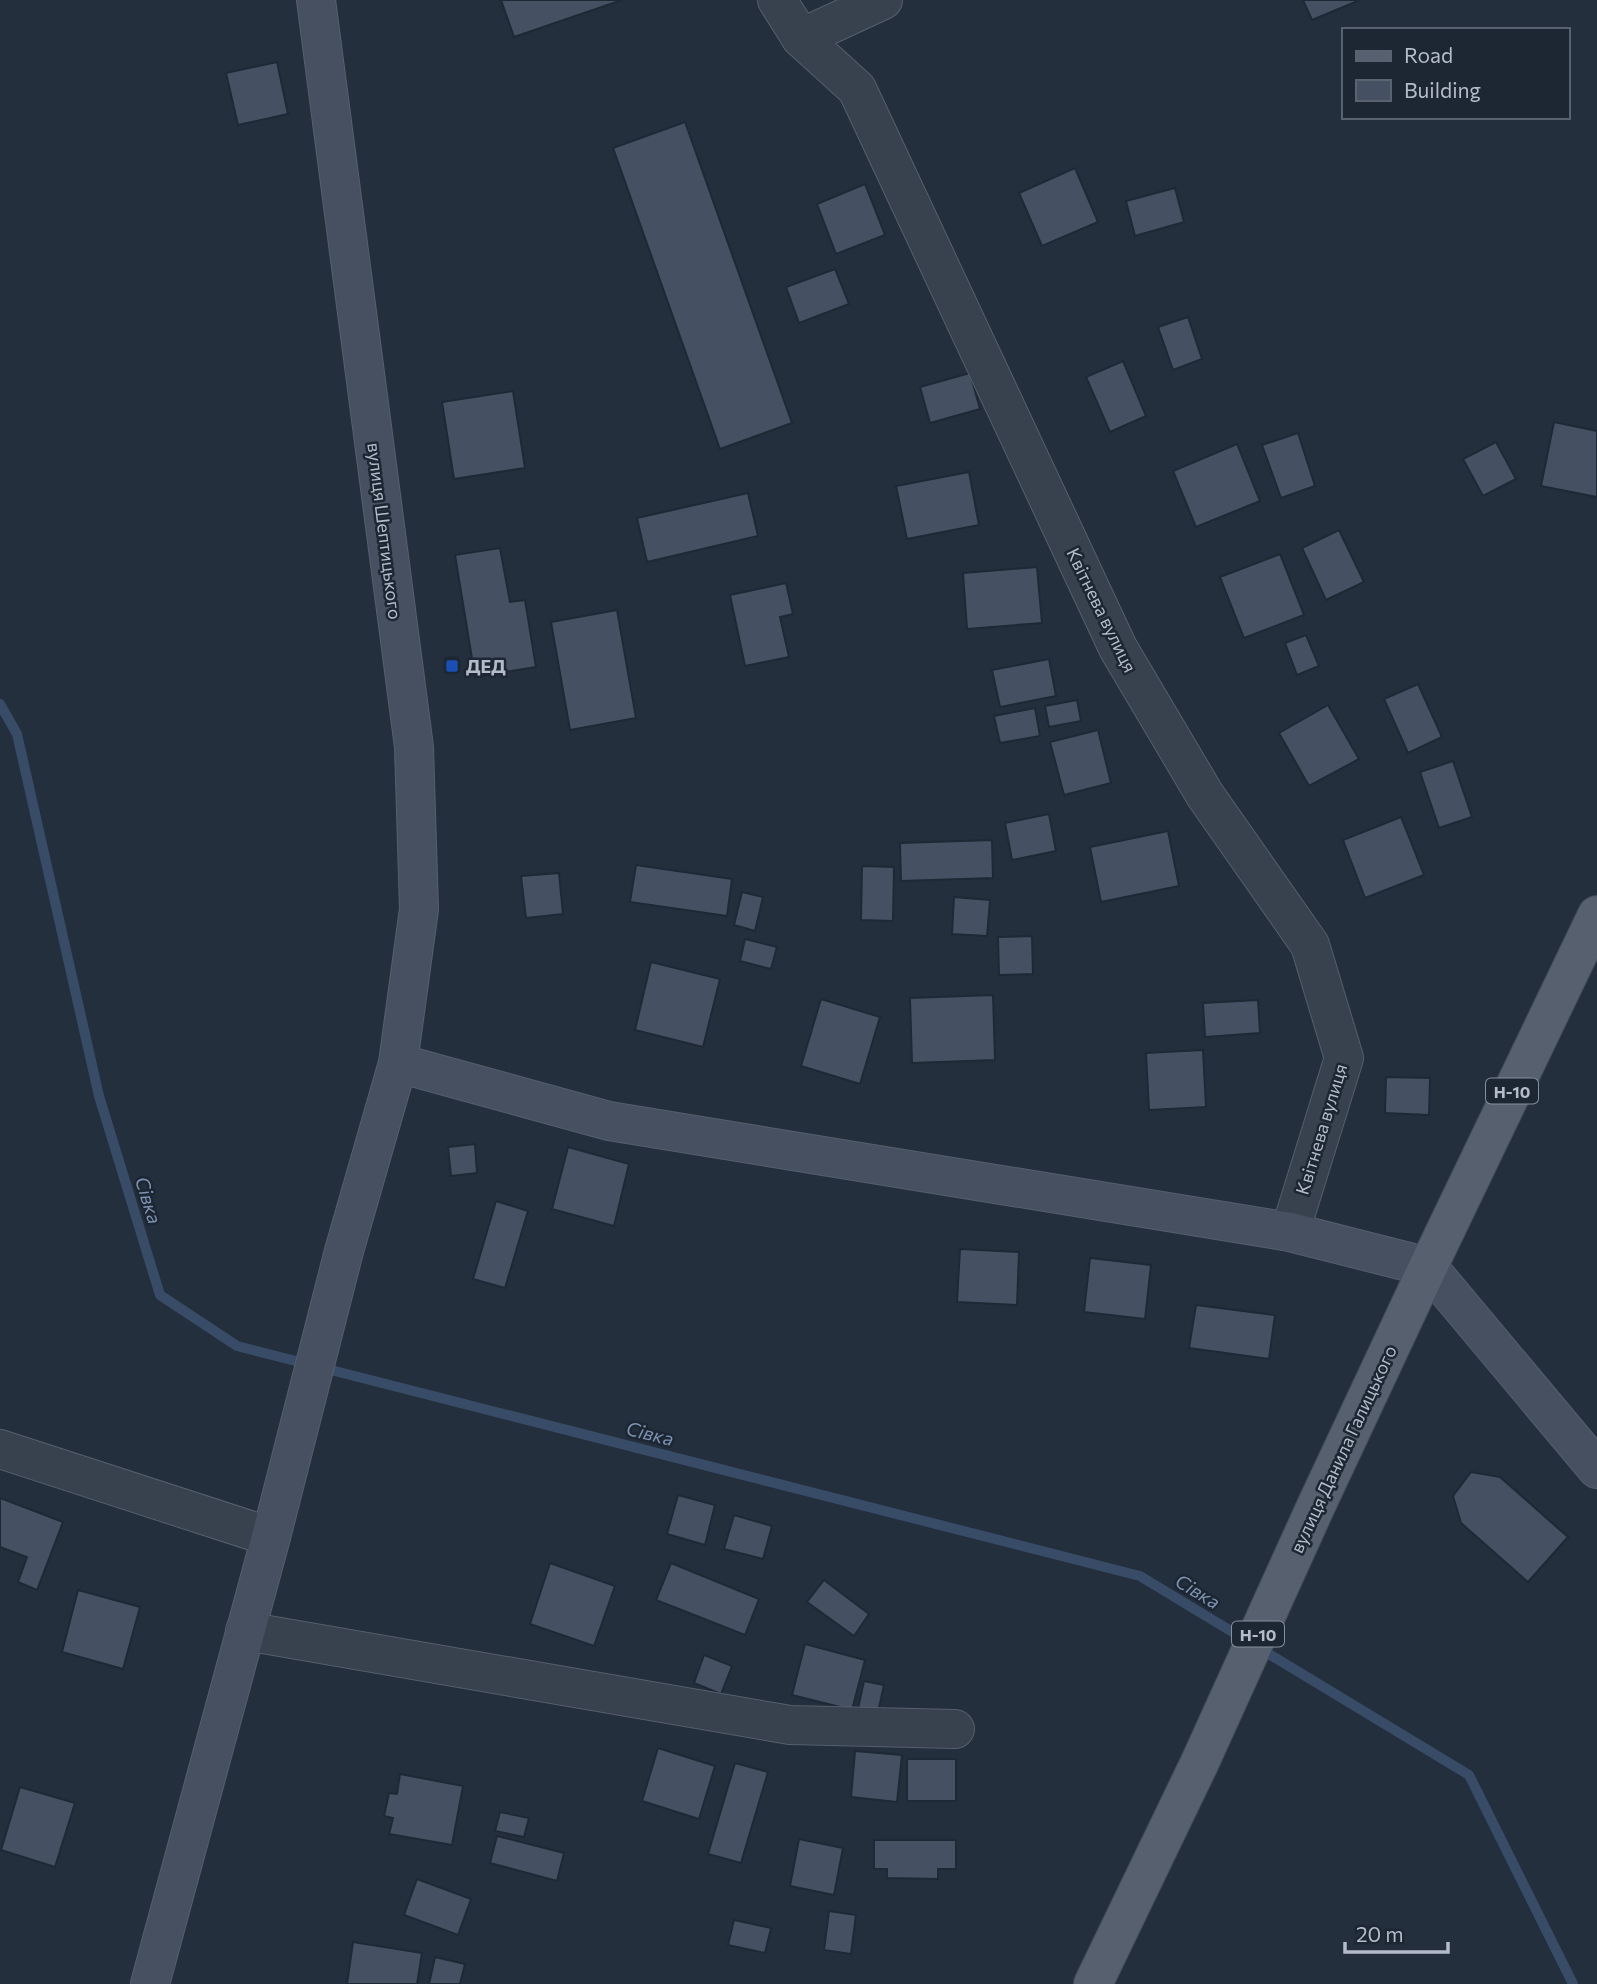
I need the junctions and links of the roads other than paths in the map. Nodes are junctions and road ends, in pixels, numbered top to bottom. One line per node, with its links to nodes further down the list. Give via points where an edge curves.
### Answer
1 (316, 0): 6 (street, вулиця Шептицького, via 414,747 419,909)
2 (777, 0): 4 (street, Квітнева вулиця)
3 (883, 0): 4 (street)
4 (801, 38): 7 (street, Квітнева вулиця, via 857,89 1118,648 1205,795 1310,945 1344,1058)
5 (1597, 915): 8 (main road, вулиця Данила Галицького / Н-10)
6 (398, 1063): 7 (street, via 609,1121); 11 (street, вулиця Шептицького)
7 (1290, 1232): 8 (street)
8 (1428, 1267): 10 (street); 15 (main road, вулиця Данила Галицького / Н-10)
9 (0, 1449): 11 (street)
10 (1597, 1469)
11 (271, 1536): 12 (street, вулиця Шептицького)
12 (245, 1630): 13 (street, via 789,1725); 14 (street, вулиця Шептицького)
13 (955, 1729)
14 (150, 1984)
15 (1093, 1984)

